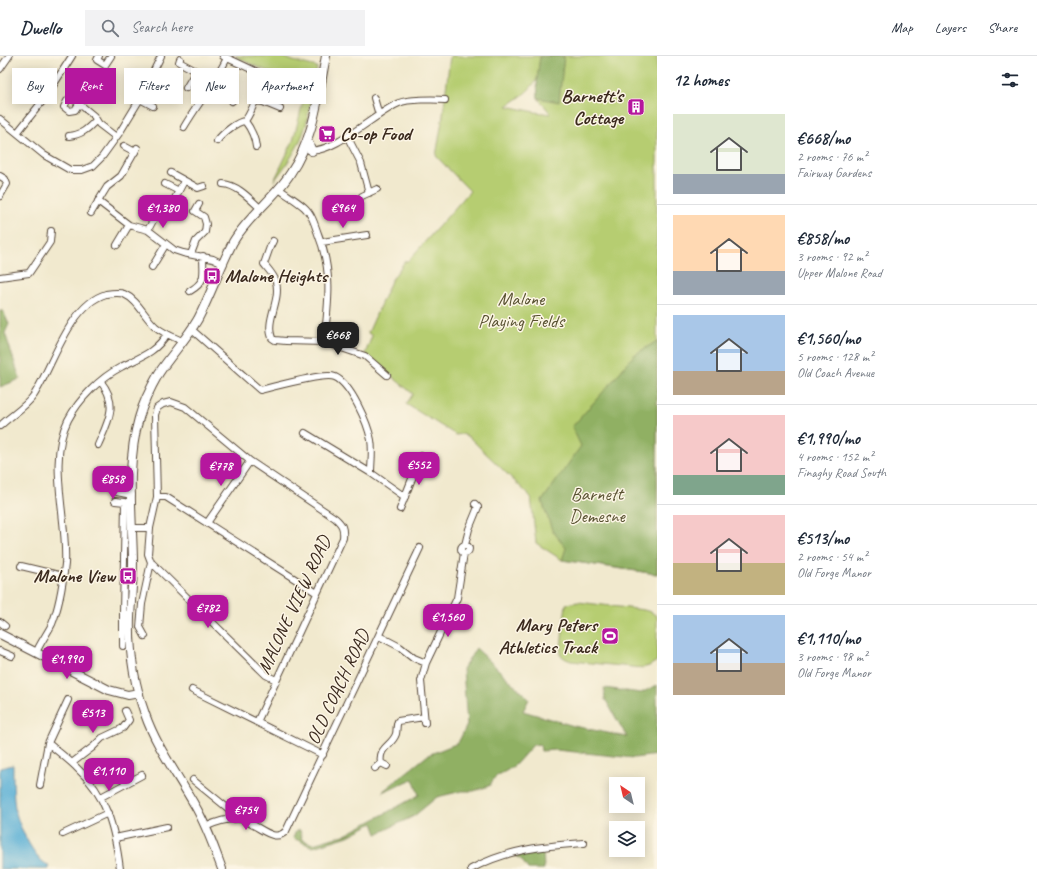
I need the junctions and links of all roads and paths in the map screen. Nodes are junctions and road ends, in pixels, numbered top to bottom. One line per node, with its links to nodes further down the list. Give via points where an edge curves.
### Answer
1 (10, 56): 14 (street)
2 (72, 56): 33 (street, via 45,98)
3 (100, 56): 4 (street, via 97,60 105,65)
4 (111, 56)
5 (161, 56): 9 (street)
6 (326, 56): 13 (main road)
7 (225, 57): 11 (street); 12 (street)
8 (180, 59): 10 (street, via 179,62)
9 (155, 68)
10 (191, 68)
11 (220, 68)
12 (248, 68)
13 (324, 68)
14 (0, 69)
15 (191, 80): 16 (street)
16 (186, 88)
17 (374, 98): 28 (street)
18 (445, 100): 28 (street, via 402,102)
19 (79, 104): 30 (street)
20 (137, 104): 36 (street)
21 (149, 104): 26 (street)
22 (198, 104): 32 (street)
23 (254, 104): 31 (street)
24 (268, 104): 27 (street)
25 (317, 104): 40 (main road, via 307,140)
26 (153, 106)
27 (280, 109)
28 (379, 115): 35 (street)
29 (0, 119): 33 (street)
30 (96, 120): 34 (street, via 85,131 76,136); 36 (street)
31 (245, 120): 37 (street, via 222,134); 39 (street, via 252,131)
32 (184, 127)
33 (17, 133): 36 (street, via 44,155 70,170 82,170 93,166)
34 (69, 136)
35 (347, 136): 40 (street, via 320,150); 52 (street, via 361,163)
36 (116, 137)
37 (217, 141)
38 (124, 146): 43 (street, via 136,150)
39 (256, 147)
40 (308, 150): 49 (main road)
41 (171, 173): 45 (street)
42 (0, 176): 53 (street, via 7,184)
43 (121, 176): 44 (street); 55 (street, via 107,187)
44 (127, 179)
45 (184, 181): 48 (street, via 198,188); 51 (street)
46 (223, 184): 57 (street, via 246,195)
47 (164, 185): 51 (street)
48 (204, 186)
49 (279, 189): 57 (main road); 64 (street, via 304,207)
50 (377, 189): 52 (street)
51 (178, 191): 60 (street, via 172,204 157,214)
52 (369, 193): 54 (street)
53 (0, 196)
54 (362, 196)
55 (98, 201): 58 (street); 59 (street)
56 (199, 204): 67 (street, via 195,211 204,217 205,232 196,241)
57 (261, 209): 70 (main road, via 239,234)
58 (91, 213)
59 (129, 225): 60 (street); 65 (street)
60 (148, 230): 66 (street)
61 (51, 231): 71 (street, via 50,242 29,273)
62 (367, 235): 64 (street)
63 (273, 241): 76 (street, via 264,264 274,277 277,287 271,335 275,340)
64 (322, 242): 76 (street, via 330,279)
65 (117, 243)
66 (166, 244): 67 (street, via 183,254); 69 (street)
67 (191, 254): 68 (street)
68 (203, 256): 70 (street); 72 (street, via 203,279)
69 (152, 264)
70 (223, 264): 73 (main road)
71 (0, 277)
72 (190, 291)
73 (191, 329): 75 (main road); 84 (street, via 260,390 310,378 335,377 358,404 368,427 372,451)
74 (167, 334): 75 (street); 78 (street, via 148,354 122,367); 79 (street, via 153,324 126,295 109,294 96,299 71,325 27,404)
75 (182, 341): 86 (main road, via 159,374 139,417 133,444)
76 (324, 342): 77 (street, via 365,356)
77 (387, 375)
78 (101, 382): 81 (street, via 109,396 110,415); 98 (street, via 77,406 68,420 61,440 60,485 65,549)
79 (0, 426)
80 (305, 433): 84 (street)
81 (98, 445)
82 (421, 456): 88 (street)
83 (250, 461): 87 (street, MALONE VIEW ROAD, via 185,407 170,402 163,404 157,408 155,415); 92 (street); 99 (street, MALONE VIEW ROAD, via 341,523 344,530 343,538)
84 (371, 473): 88 (street)
85 (98, 482): 86 (street, via 111,482 111,487 117,492)
86 (132, 495): 93 (main road)
87 (157, 497): 92 (street, via 166,497); 94 (street)
88 (405, 497): 91 (street)
89 (115, 501): 100 (street, via 125,502)
90 (475, 504): 108 (street, via 478,507 465,545 461,548 464,553 458,598)
91 (400, 509)
92 (207, 524): 99 (street)
93 (132, 528): 94 (street); 100 (main road, via 133,565)
94 (150, 528): 96 (street, via 148,554)
95 (420, 548): 103 (street, OLD COACH ROAD)
96 (151, 562): 102 (street, via 142,604 140,627); 109 (street, via 266,675)
97 (21, 566): 98 (street)
98 (63, 576): 106 (street, via 52,623)
99 (317, 593): 109 (street, MALONE VIEW ROAD)
100 (126, 614): 104 (street); 111 (main road)
101 (0, 634): 106 (main road)
102 (144, 636)
103 (379, 636): 108 (street); 116 (street, OLD COACH ROAD)
104 (123, 646)
105 (0, 651): 107 (street)
106 (36, 653): 111 (main road, via 109,690 128,695)
107 (12, 656)
108 (426, 663): 118 (street, via 421,681 424,720 398,721 395,735 380,757 384,764)
109 (276, 680): 114 (street, MALONE VIEW ROAD)
110 (192, 690): 114 (street)
111 (139, 693): 126 (main road, via 145,715 165,757)
112 (68, 700): 115 (street)
113 (125, 711): 117 (street, via 129,720 123,728 102,738)
114 (257, 722): 116 (street)
115 (48, 743): 117 (street); 121 (street)
116 (323, 755): 124 (street, OLD COACH ROAD, via 283,835 267,833)
117 (72, 763): 122 (street)
118 (375, 768)
119 (142, 775): 122 (street)
120 (193, 780): 124 (street)
121 (40, 785)
122 (101, 797): 123 (street)
123 (108, 813): 127 (street); 128 (street)
124 (241, 819): 126 (street, via 216,822)
125 (167, 827): 128 (street)
126 (205, 827): 131 (main road)
127 (63, 834)
128 (115, 838): 130 (street)
129 (584, 843): 132 (street, via 517,850)
130 (120, 869)
131 (222, 869)
132 (471, 869)

